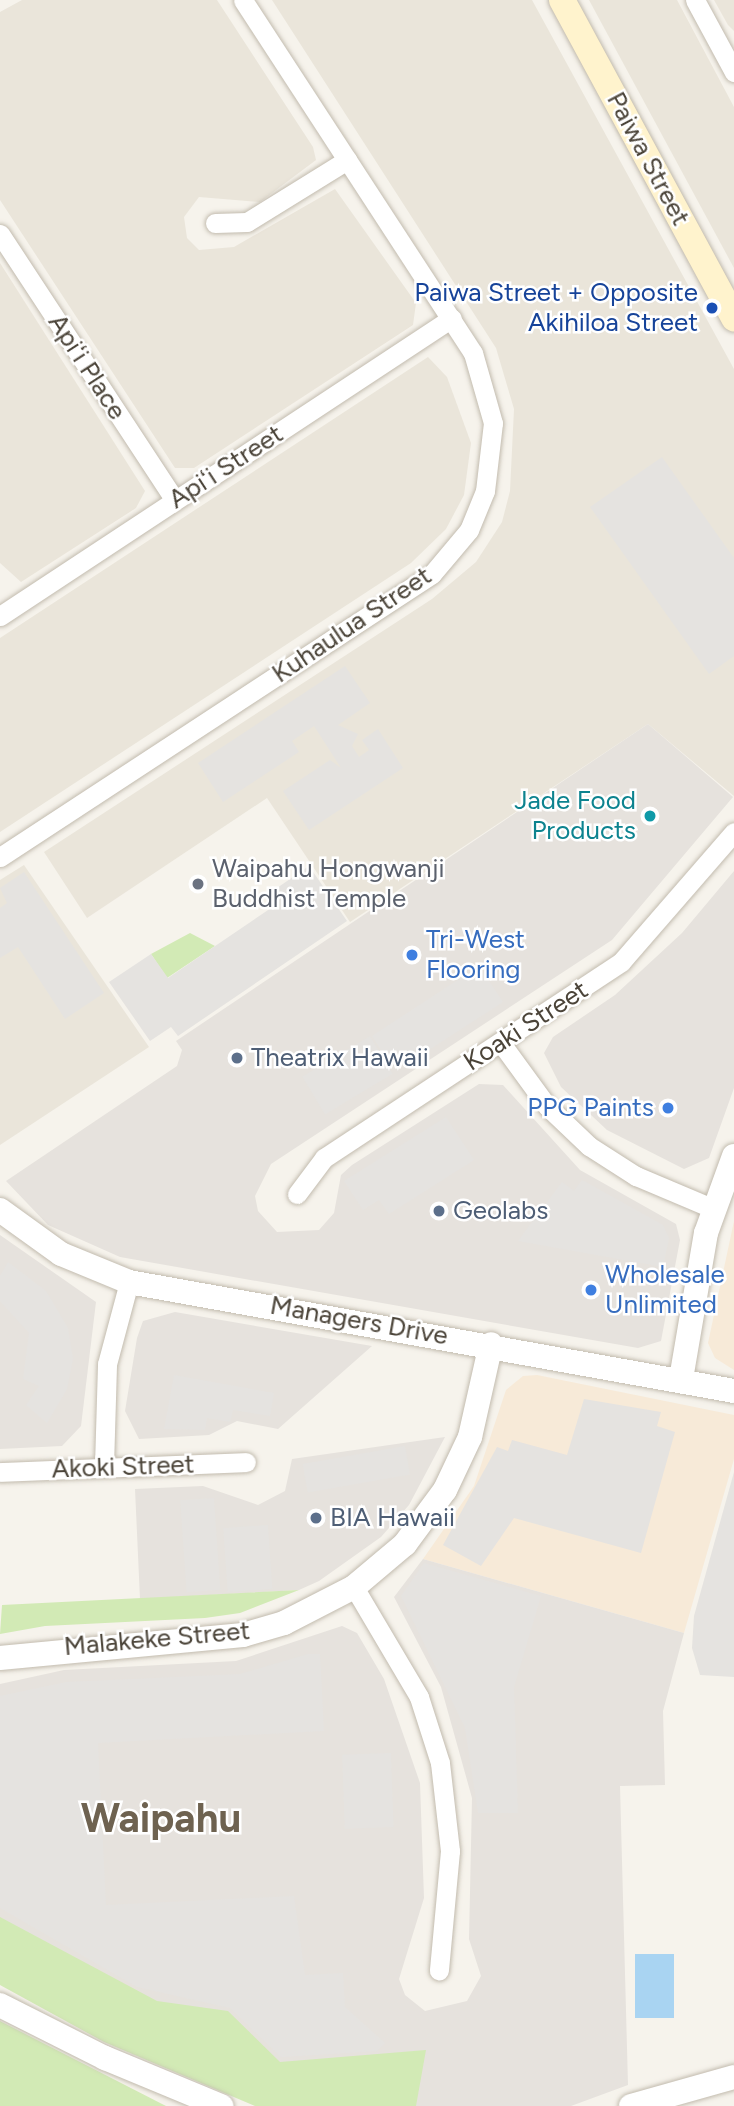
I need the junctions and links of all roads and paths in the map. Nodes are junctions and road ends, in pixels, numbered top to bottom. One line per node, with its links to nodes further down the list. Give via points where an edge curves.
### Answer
1 (243, 0): 5 (street, Kuhaulua Street)
2 (562, 0): 9 (main road, Paiwa Street)
3 (695, 0): 4 (street)
4 (733, 67)
5 (347, 160): 6 (street, via 247,222); 8 (street, Kuhaulua Street)
6 (215, 223)
7 (0, 234): 10 (street, Apiʻi Place)
8 (452, 318): 10 (street, Apiʻi Street); 13 (street, Kuhaulua Street, via 481,370 493,437 481,505 448,558 412,589)
9 (734, 318)
10 (175, 500): 11 (street, Apiʻi Street)
11 (4, 606)
12 (734, 832): 14 (street, Koaki Street, via 621,962)
13 (0, 857)
14 (500, 1043): 16 (street, Koaki Street, via 324,1158); 17 (street, via 547,1106 589,1146 636,1177)
15 (734, 1156): 17 (street)
16 (297, 1194)
17 (714, 1209): 21 (street)
18 (0, 1210): 19 (street, Managers Drive, via 61,1254)
19 (129, 1282): 20 (street, Managers Drive); 24 (street, via 107,1364)
20 (491, 1344): 21 (street, Managers Drive); 26 (street, Malakeke Street, via 470,1437 451,1478 405,1544)
21 (681, 1379): 22 (street, Managers Drive)
22 (734, 1391)
23 (246, 1462): 24 (street, Akoki Street)
24 (104, 1466): 25 (street, Akoki Street)
25 (0, 1472)
26 (354, 1587): 27 (street, Malakeke Street, via 284,1623 243,1635); 28 (street, via 413,1685 440,1763 450,1851)
27 (0, 1658)
28 (439, 1970)
29 (0, 2005): 31 (street, via 105,2058)
30 (734, 2077): 32 (street)
31 (221, 2106)
32 (631, 2106)

